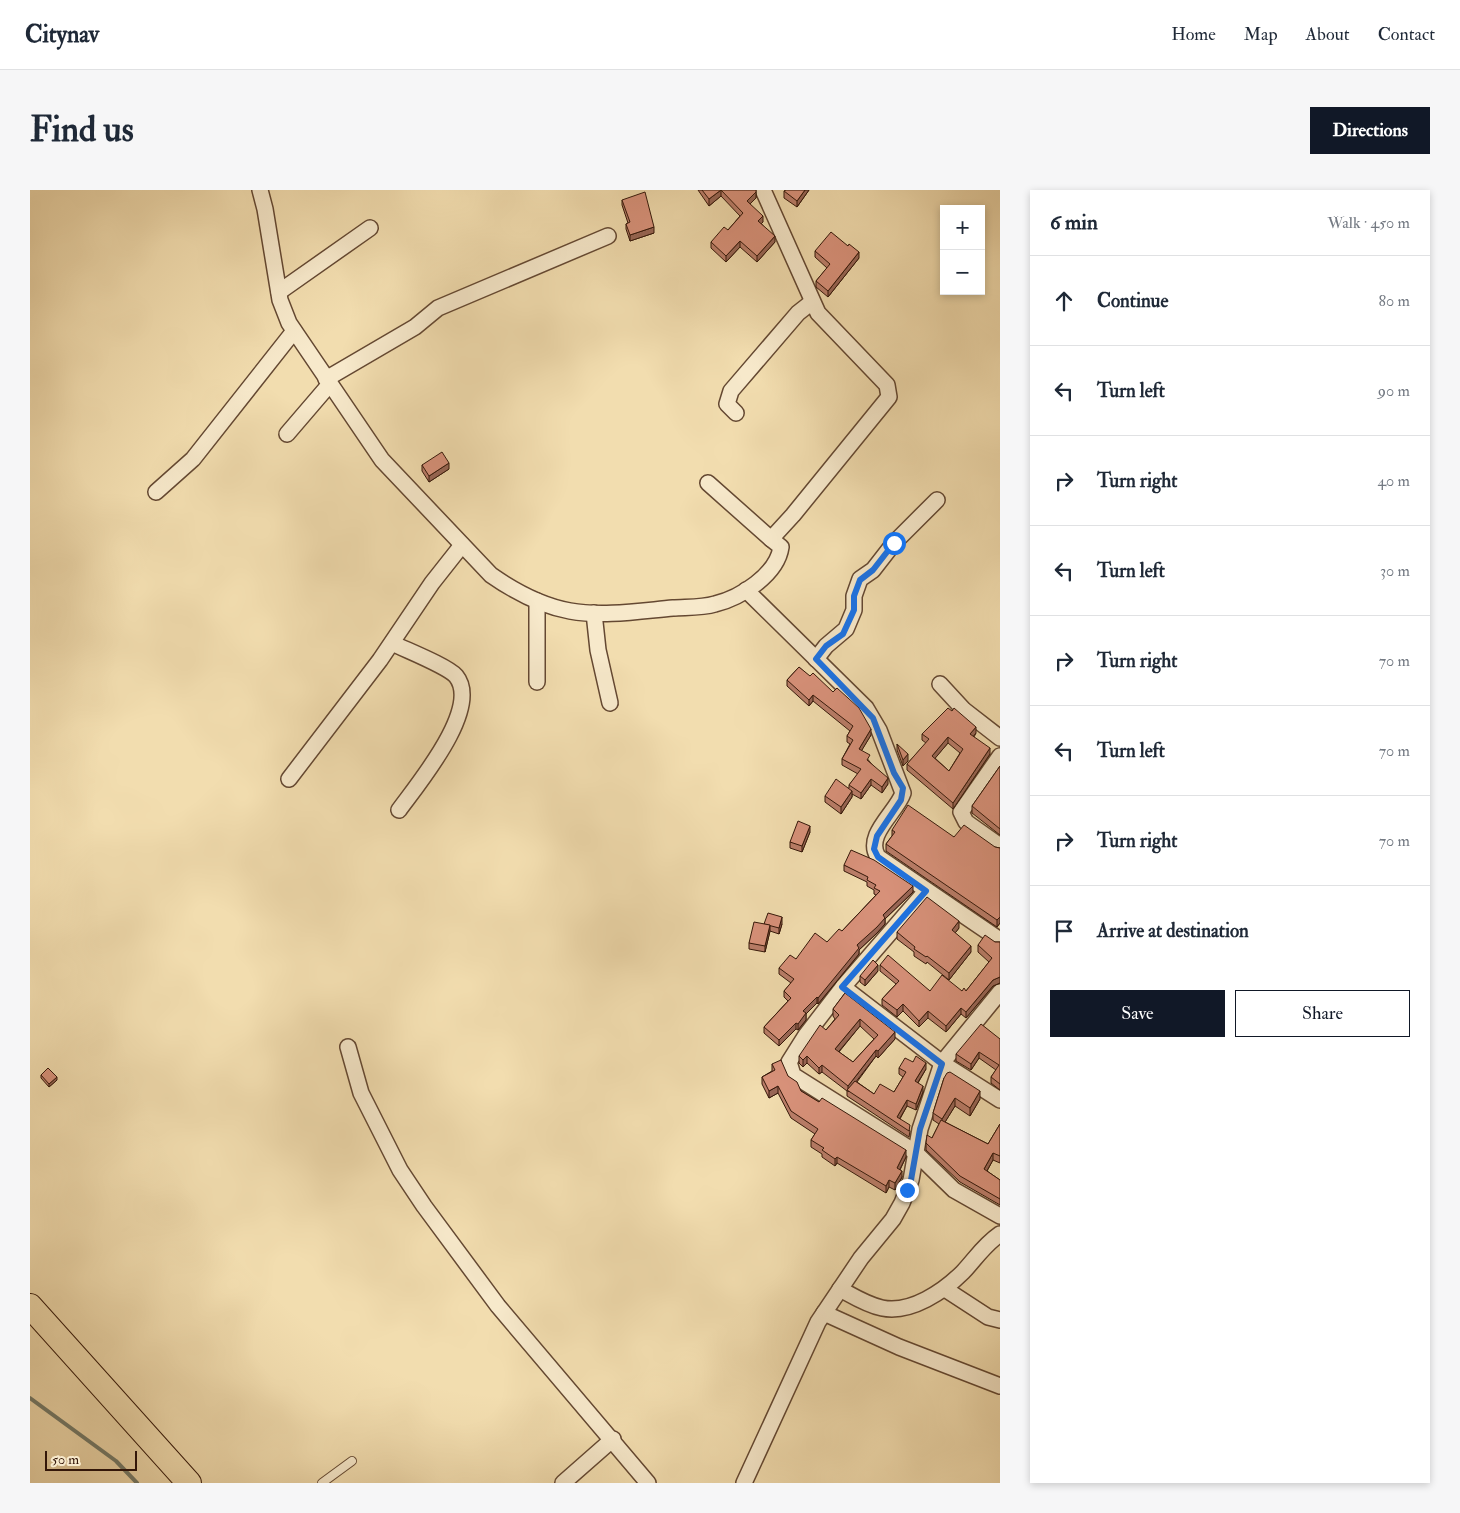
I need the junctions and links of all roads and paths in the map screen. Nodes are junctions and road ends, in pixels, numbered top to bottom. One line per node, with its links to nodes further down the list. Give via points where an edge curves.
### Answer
1 (260, 190): 5 (street)
2 (762, 190): 6 (street)
3 (370, 228): 5 (street)
4 (608, 236): 8 (street, via 438,308 415,327)
5 (279, 292): 7 (street, via 284,312)
6 (812, 302): 9 (street, via 798,313 731,391 727,404); 14 (street, via 823,320 887,385 889,397)
7 (294, 331): 8 (street); 12 (street, via 193,458)
8 (328, 382): 10 (street); 15 (street, via 382,460)
9 (736, 413)
10 (287, 434)
11 (708, 483): 14 (street)
12 (156, 492)
13 (936, 500): 20 (street, via 873,570 860,580 846,629)
14 (771, 539): 16 (street, via 781,547 778,558)
15 (462, 545): 17 (street, via 491,575); 19 (street)
16 (746, 590): 18 (street, via 713,605); 20 (street)
17 (537, 600): 18 (street, via 571,612); 21 (street)
18 (594, 613): 23 (street, via 598,650)
19 (392, 643): 26 (street); 27 (street, via 453,673 460,683 461,696 458,717 444,747)
20 (816, 659): 29 (street, via 873,718 903,788 901,800 877,836 875,853)
21 (537, 682)
22 (940, 684): 24 (street, via 964,710)
23 (610, 703)
24 (1000, 738)
25 (1000, 756): 28 (street, via 961,812 966,822)
26 (289, 779)
27 (399, 810)
28 (1000, 846)
29 (926, 891): 30 (street); 31 (street)
30 (998, 935)
31 (842, 987): 34 (street); 36 (street, via 791,1059 792,1073)
32 (1000, 992): 34 (street)
33 (348, 1047): 45 (street, via 361,1093 400,1170 424,1206 498,1306)
34 (942, 1064): 35 (street); 36 (street)
35 (1000, 1100)
36 (915, 1152): 37 (street, via 954,1190); 39 (street, via 911,1180 893,1219 860,1258)
37 (1000, 1216)
38 (1000, 1234): 40 (street, via 985,1244)
39 (840, 1289): 40 (street, via 872,1305 891,1309 914,1304); 42 (street)
40 (945, 1289): 43 (street, via 988,1317)
41 (30, 1306): 47 (main road)
42 (824, 1313): 44 (street, via 899,1347); 51 (street)
43 (1000, 1320)
44 (1000, 1386)
45 (613, 1440): 49 (street); 50 (street)
46 (352, 1462): 48 (lane)
47 (189, 1483)
48 (322, 1483)
49 (563, 1483)
50 (648, 1483)
51 (744, 1483)

